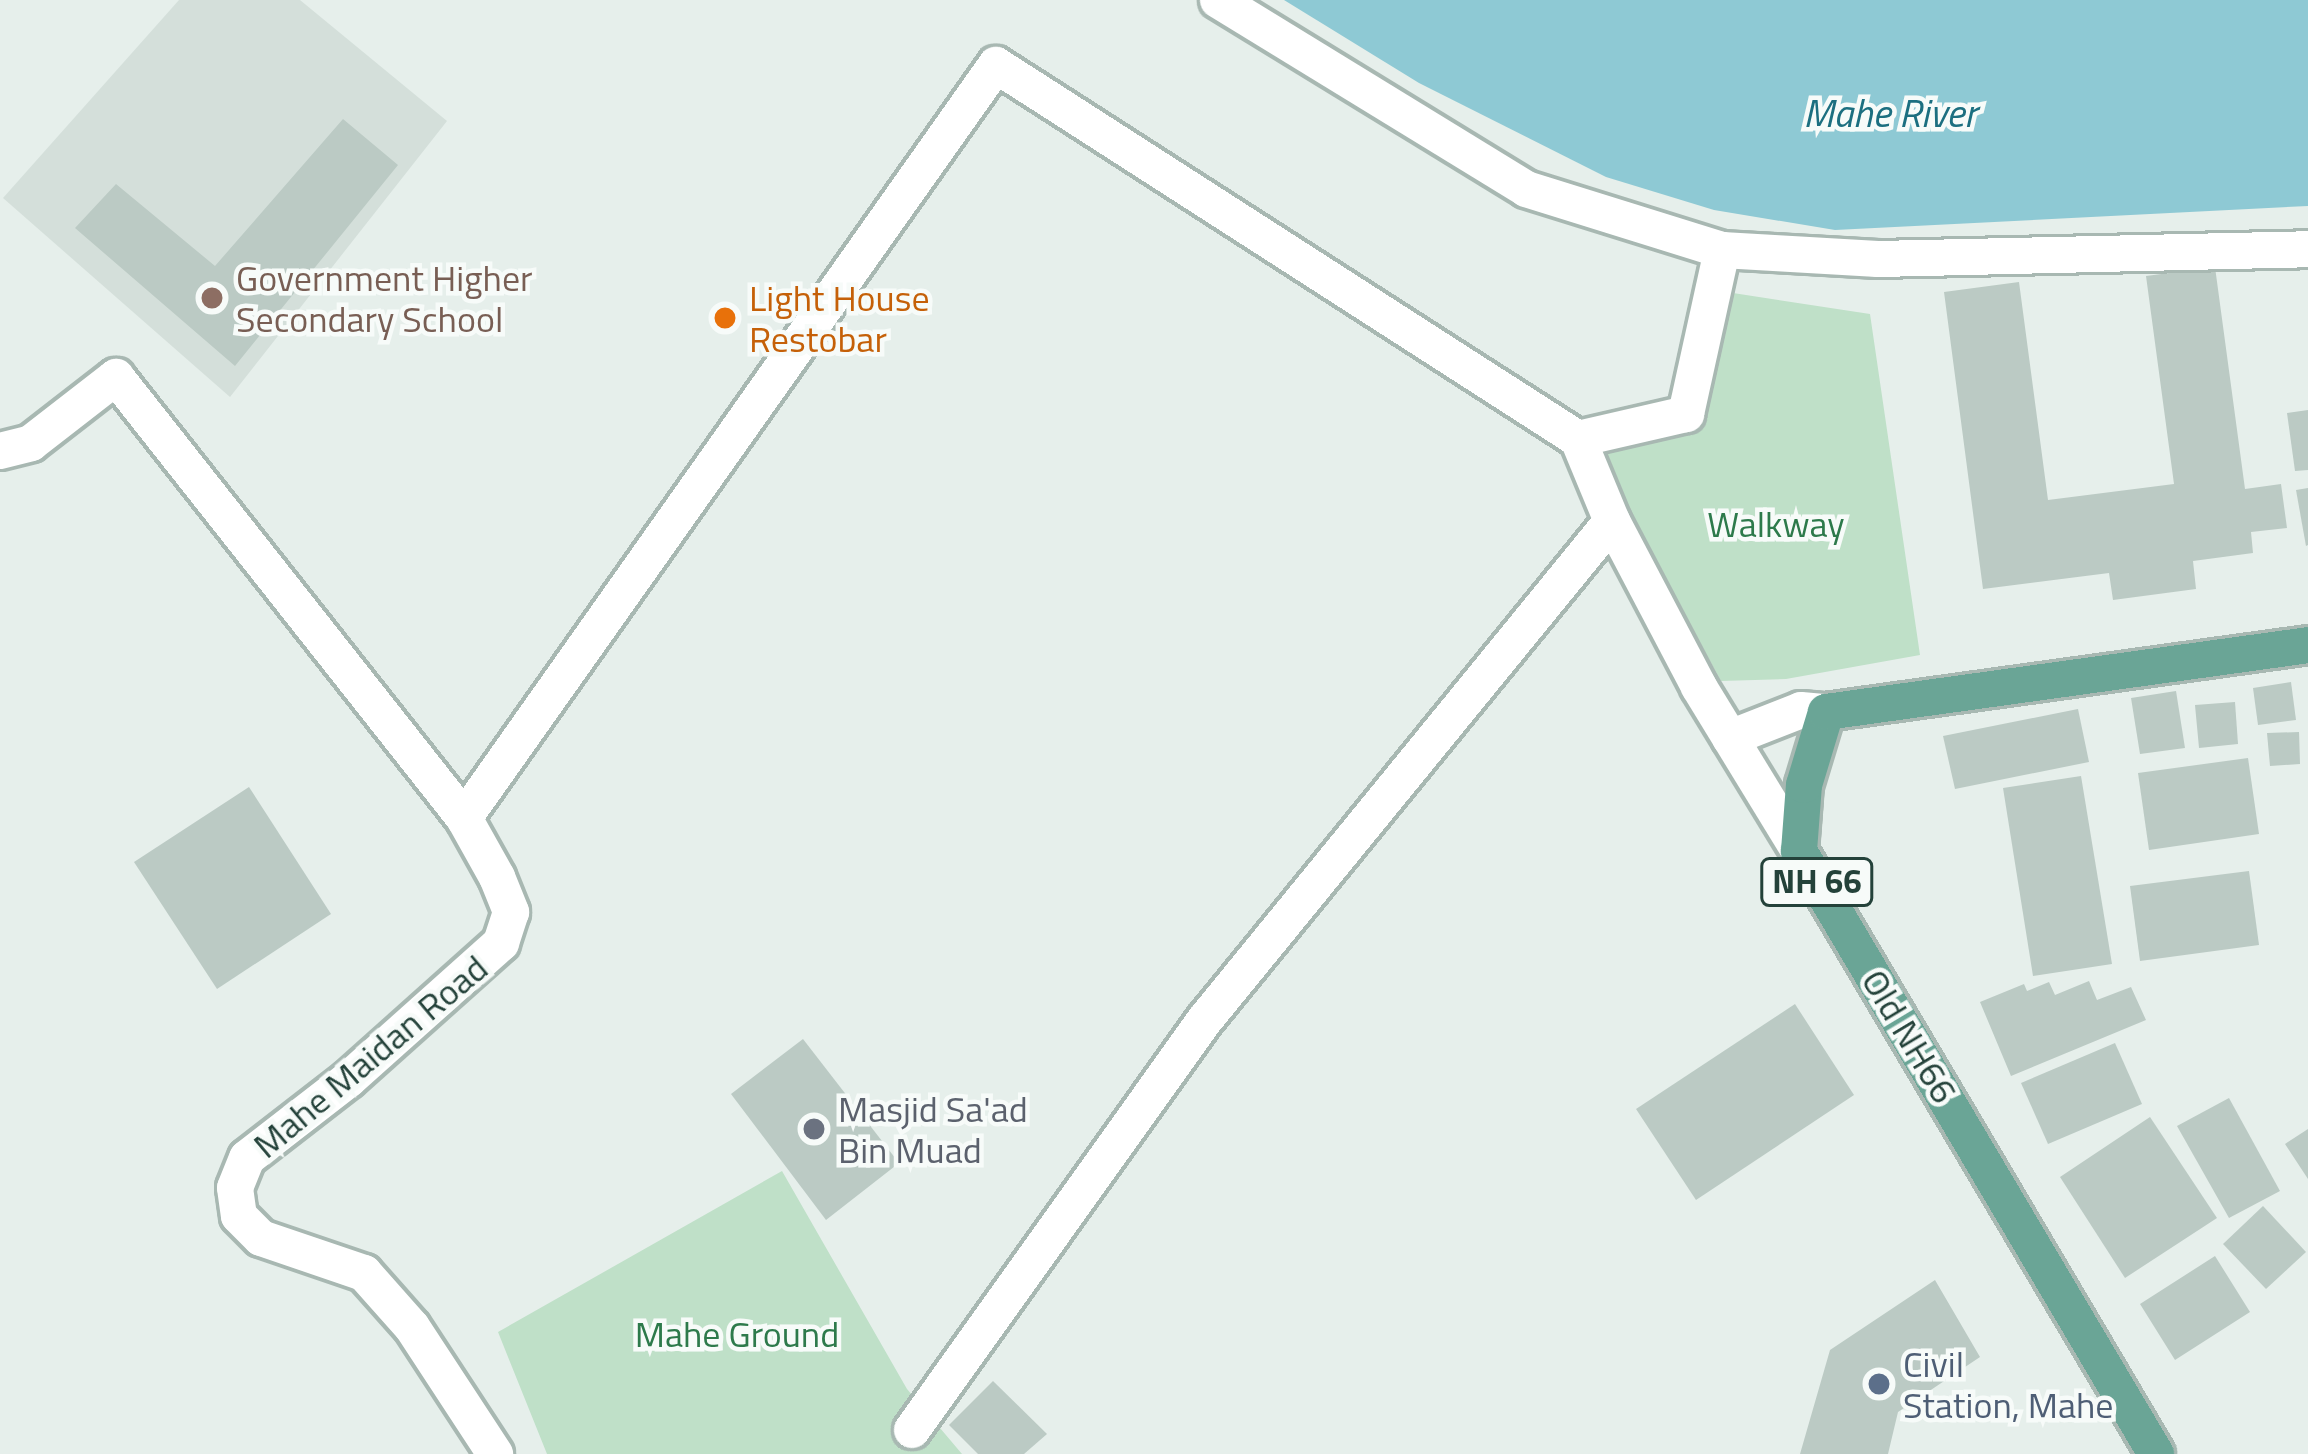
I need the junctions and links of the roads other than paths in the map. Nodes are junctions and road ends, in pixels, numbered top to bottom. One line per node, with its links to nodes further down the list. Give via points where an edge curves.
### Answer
1 (1218, 0): 3 (street, via 1526,189)
2 (2308, 249): 3 (street, via 1879,259)
3 (1722, 250): 4 (street, via 1686,414)
4 (1578, 439): 6 (street); 10 (street, via 996,65)
5 (0, 451): 10 (street, Mahe Maidan Road, via 32,443 116,377)
6 (1612, 521): 9 (street); 12 (street, via 1204,1021)
7 (2308, 645): 8 (main road)
8 (1826, 712): 9 (street, via 1801,710); 11 (main road, NH 66, via 1804,785)
9 (1730, 738): 11 (street)
10 (464, 818): 13 (street, Mahe Maidan Road, via 511,912 501,943 247,1158 235,1188 239,1216 261,1238 364,1274 412,1327)
11 (1799, 851): 14 (main road, Old NH66 / NH 66)
12 (912, 1430)
13 (495, 1454)
14 (2156, 1454)

